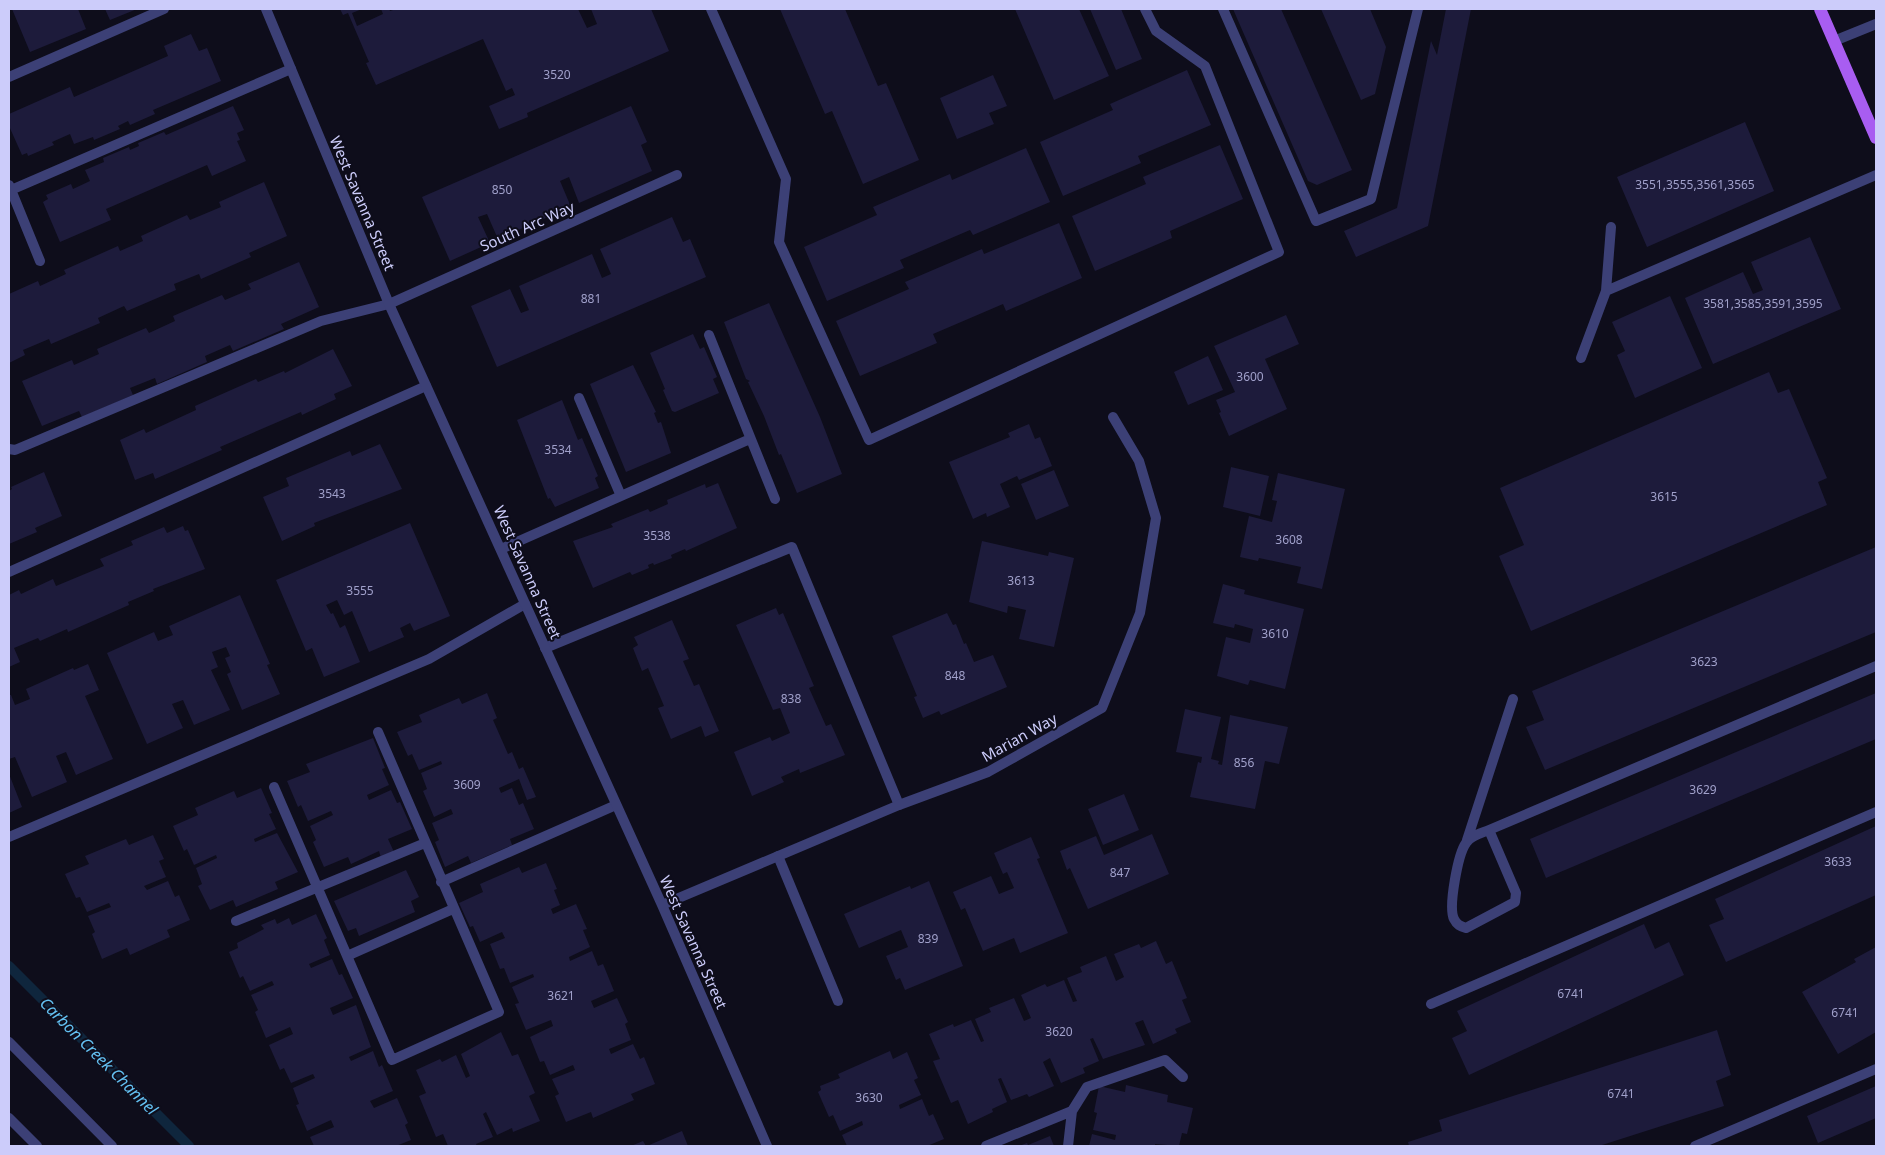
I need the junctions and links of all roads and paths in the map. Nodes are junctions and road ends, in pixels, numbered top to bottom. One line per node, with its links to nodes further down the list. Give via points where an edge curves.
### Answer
1 (164, 9): 11 (street)
2 (266, 9): 10 (street, West Savanna Street)
3 (711, 9): 4 (street, via 786,179 779,242 869,440 1279,252 1205,66 1156,31)
4 (1146, 9)
5 (1222, 9): 6 (street, via 1316,221 1371,199)
6 (1418, 9)
7 (1820, 9): 9 (main road)
8 (1876, 24): 9 (street)
9 (1834, 41): 12 (main road)
10 (291, 69): 15 (street); 19 (street, West Savanna Street)
11 (9, 77)
12 (1876, 138)
13 (677, 175): 19 (street, South Arc Way)
14 (1876, 175): 18 (street)
15 (10, 187): 17 (street)
16 (1612, 227): 18 (street)
17 (40, 261)
18 (1606, 291): 21 (street)
19 (389, 304): 22 (street, West Savanna Street); 26 (street, South Arc Way, via 321,321 16,450)
20 (709, 335): 25 (street)
21 (1581, 358)
22 (426, 386): 29 (street, West Savanna Street); 30 (street)
23 (579, 398): 27 (street)
24 (1113, 418): 38 (street, Marian Way, via 1140,461 1156,518 1140,613 1102,708 988,772)
25 (750, 439): 27 (street); 28 (street)
26 (9, 449)
27 (621, 496): 29 (street)
28 (775, 499)
29 (501, 549): 31 (street, West Savanna Street)
30 (9, 572)
31 (525, 604): 32 (street, West Savanna Street); 41 (street, via 429,658)
32 (545, 648): 37 (street, West Savanna Street); 38 (street, via 792,547)
33 (1876, 666): 40 (street)
34 (1513, 699): 42 (street)
35 (378, 732): 43 (street)
36 (274, 788): 46 (street)
37 (616, 805): 45 (street); 47 (street, West Savanna Street)
38 (899, 805): 44 (street, Marian Way)
39 (1876, 812): 52 (street)
40 (1489, 830): 42 (street); 42 (street, via 1516,894 1515,902 1466,928 1459,926 1453,918 1452,894)
41 (9, 837)
42 (1467, 840)
43 (425, 843): 45 (street); 46 (street)
44 (778, 856): 47 (street, Marian Way); 51 (street)
45 (441, 882): 48 (street)
46 (317, 887): 49 (street); 50 (street)
47 (662, 905): 60 (street, West Savanna Street)
48 (453, 909): 50 (street); 50 (street, via 499,1012 392,1060)
49 (236, 921)
50 (347, 956)
51 (838, 1001)
52 (1430, 1004)
53 (9, 1042): 59 (street)
54 (1876, 1069): 63 (street)
55 (1183, 1077): 56 (street, via 1165,1060 1088,1087)
56 (1072, 1111): 61 (street); 62 (street)
57 (9, 1118): 58 (street)
58 (37, 1146)
59 (112, 1146)
60 (767, 1146)
61 (986, 1146)
62 (1068, 1146)
63 (1695, 1146)

